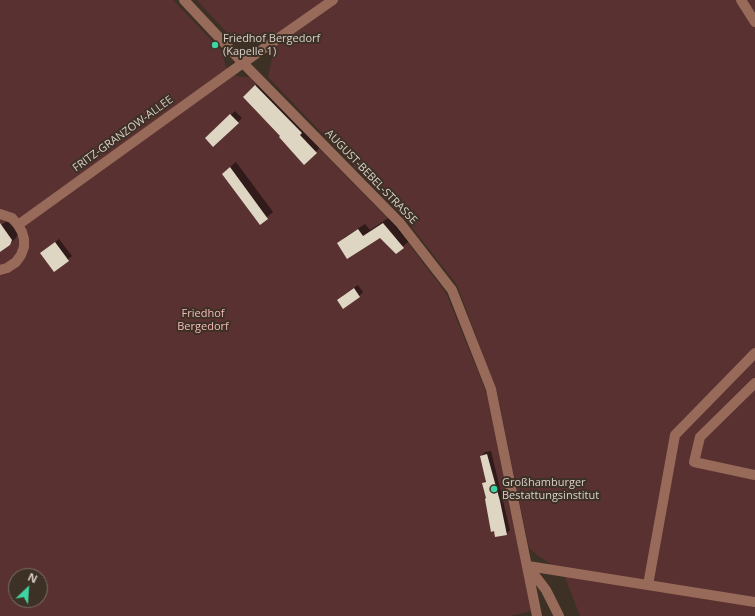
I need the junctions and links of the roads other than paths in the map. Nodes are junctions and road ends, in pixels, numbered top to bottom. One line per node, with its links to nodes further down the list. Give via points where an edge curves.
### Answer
1 (184, 0): 5 (street, AUGUST-BEBEL-STRASSE)
2 (333, 0): 5 (street, FRITZ-GRANZOW-ALLEE)
3 (742, 0): 4 (street)
4 (755, 22)
5 (243, 63): 7 (street, FRITZ-GRANZOW-ALLEE); 12 (street, AUGUST-BEBEL-STRASSE, via 400,222 452,290 491,389)
6 (0, 214): 7 (street, via 12,218)
7 (18, 224): 8 (street, via 24,239 21,255 12,265)
8 (0, 270)
9 (755, 353): 13 (street, via 675,435)
10 (755, 383): 11 (street, via 700,437 694,462)
11 (755, 475)
12 (528, 566): 13 (street); 15 (street, AUGUST-BEBEL-STRASSE); 16 (street, AUGUST-BEBEL-STRASSE, via 546,590)
13 (648, 585): 14 (street)
14 (755, 602)
15 (537, 616)
16 (559, 616)

